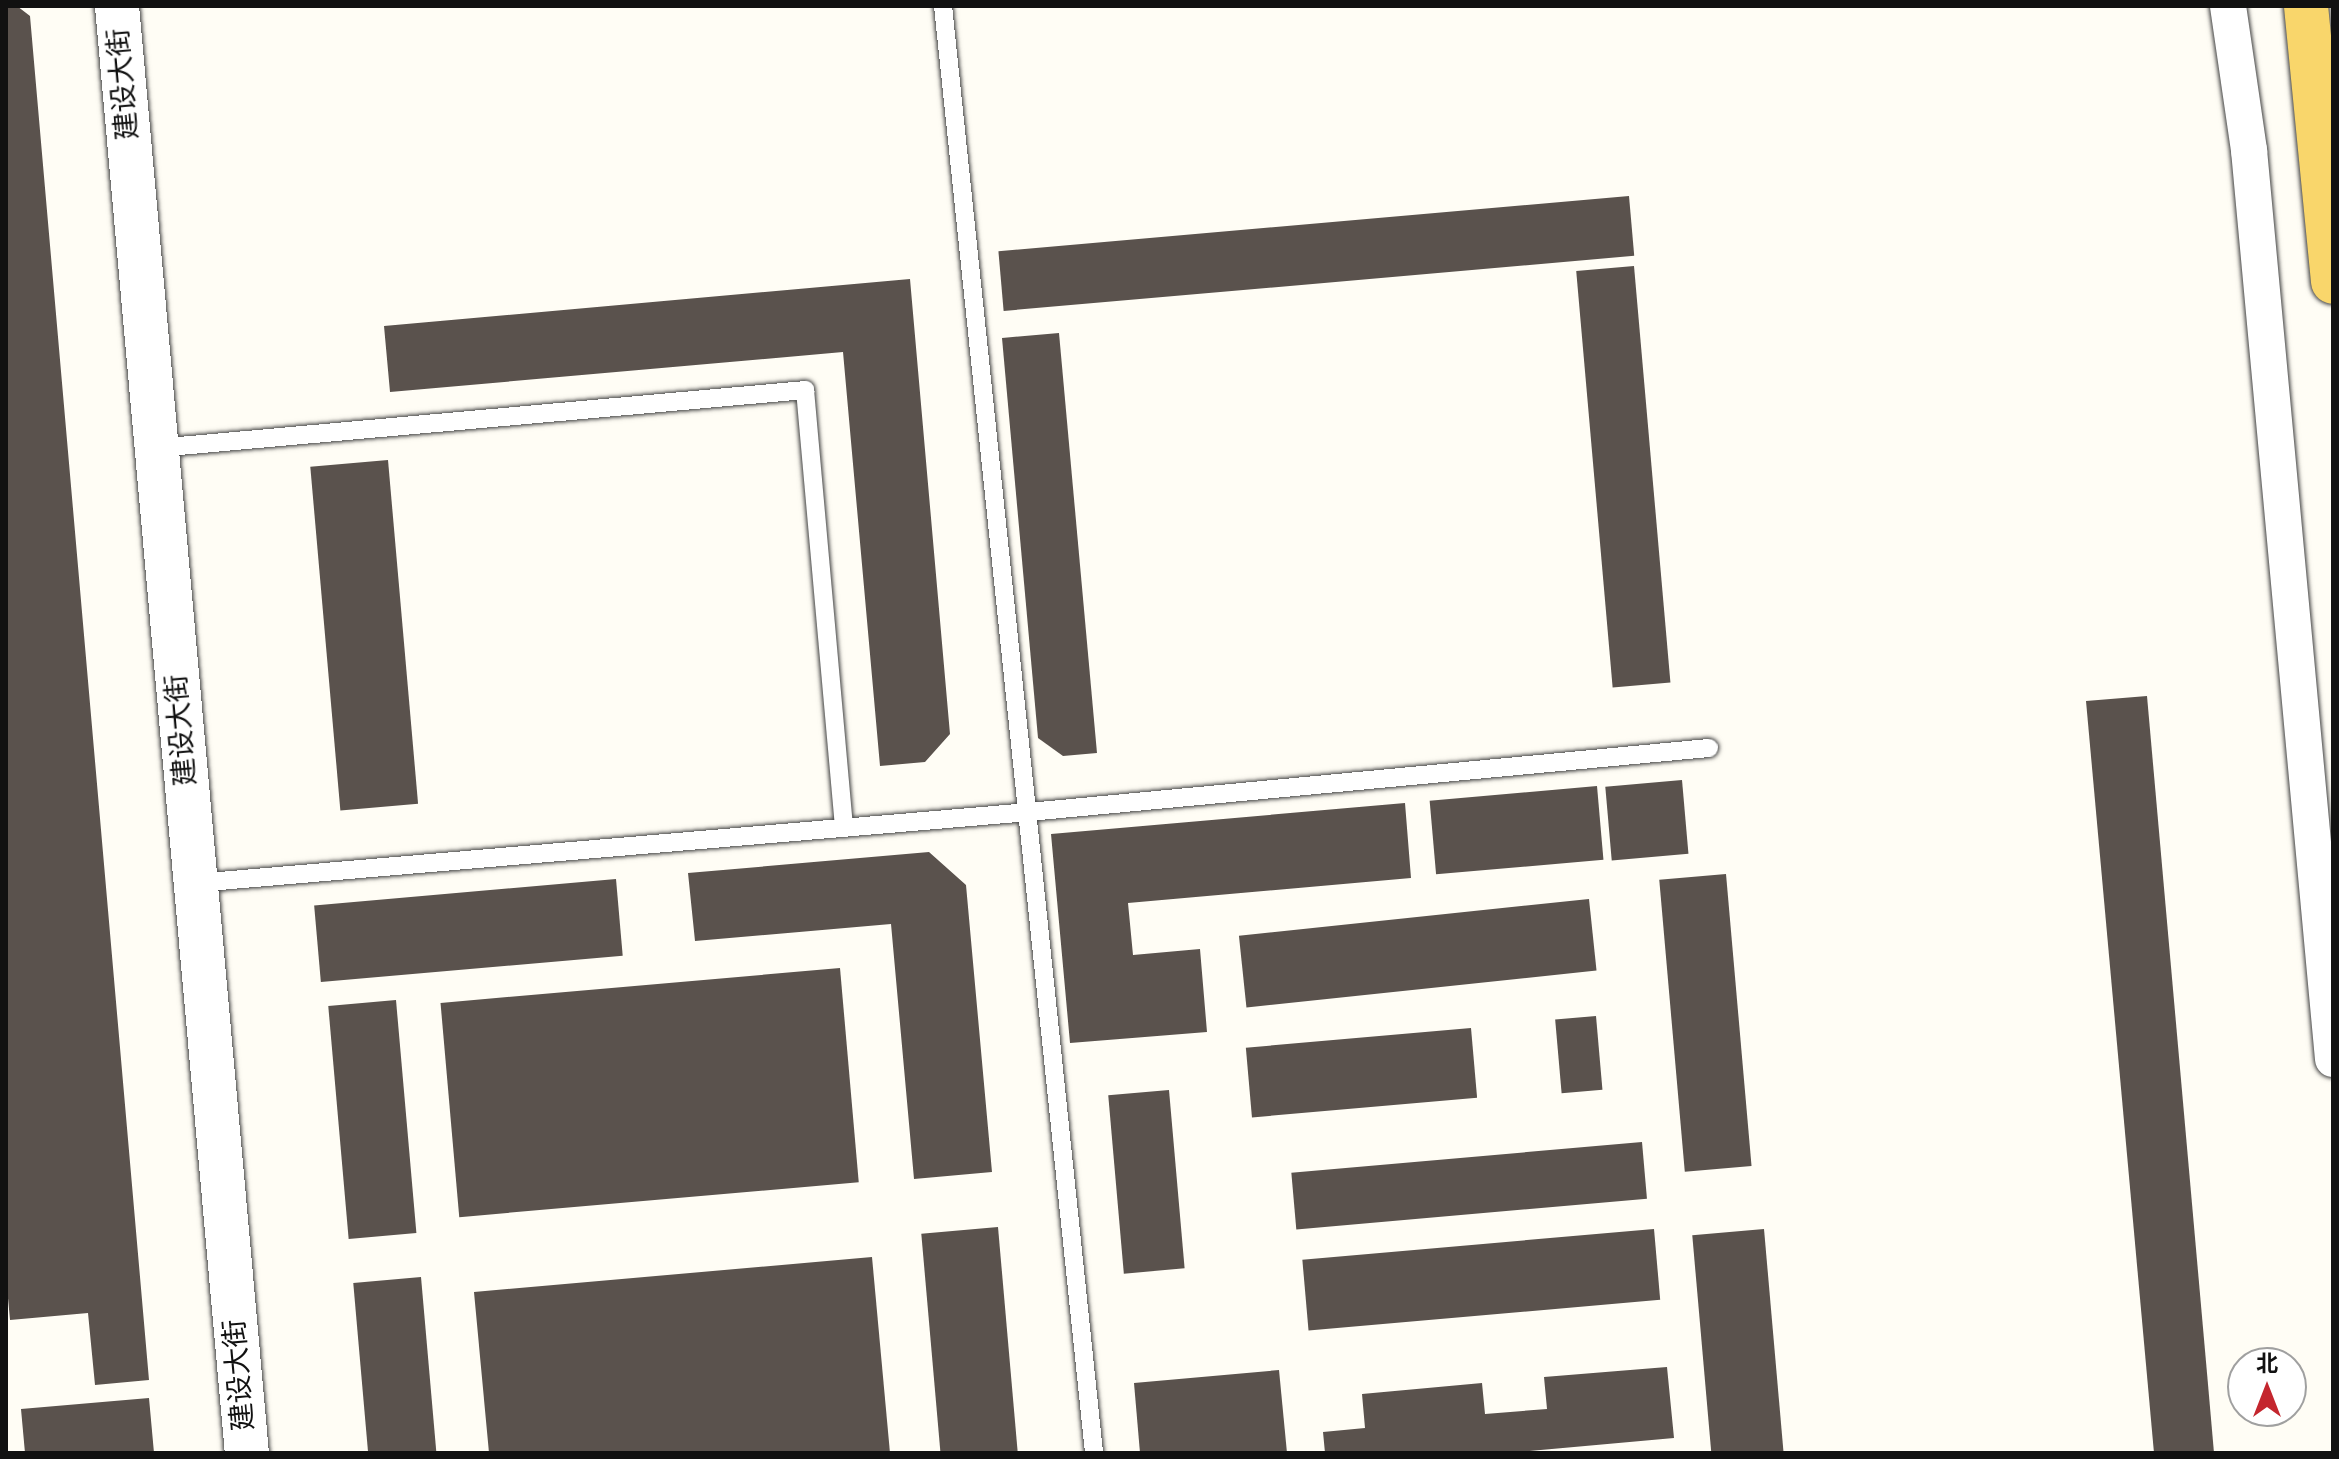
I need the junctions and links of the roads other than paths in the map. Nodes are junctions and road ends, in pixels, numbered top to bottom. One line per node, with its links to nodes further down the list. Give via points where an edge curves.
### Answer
1 (117, 6): 6 (street, 建设大街)
2 (943, 6): 8 (lane)
3 (2228, 6): 11 (street, via 2249,150)
4 (2306, 6): 5 (main road)
5 (2333, 282)
6 (157, 448): 9 (lane, via 805,390); 10 (street, 建设大街)
7 (1709, 748): 8 (lane)
8 (1029, 812): 9 (lane); 13 (lane)
9 (844, 825): 10 (lane)
10 (196, 883): 12 (street, 建设大街)
11 (2333, 1059)
12 (247, 1453)
13 (1094, 1453)

